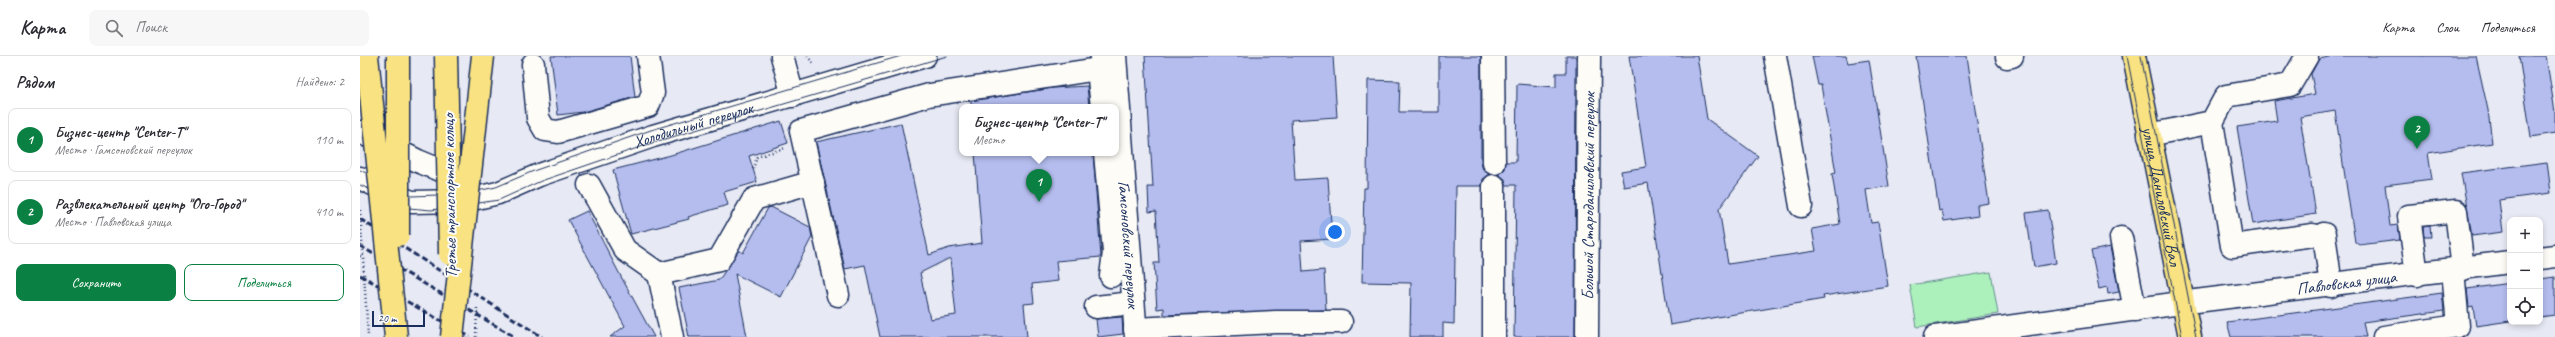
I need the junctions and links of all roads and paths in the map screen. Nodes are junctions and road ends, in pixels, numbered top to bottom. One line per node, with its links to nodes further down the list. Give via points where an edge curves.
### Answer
1 (368, 56): 55 (main road, bridge)
2 (398, 56): 55 (main road, bridge)
3 (446, 56): 56 (main road, Третье транспортное кольцо, bridge)
4 (483, 56): 56 (main road, bridge)
5 (648, 56): 16 (street, via 653,93 648,106 558,132 545,130 538,118)
6 (782, 56): 18 (street)
7 (807, 56): 17 (path)
8 (925, 56): 18 (street, Холодильный переулок)
9 (1115, 56): 20 (street, Гамсоновский переулок)
10 (1493, 56): 27 (street)
11 (1589, 56): 59 (street, Большой Староданиловский переулок)
12 (1775, 56): 34 (street)
13 (2134, 56): 24 (main road, улица Даниловский Вал)
14 (2307, 56): 22 (street, via 2290,84 2226,96)
15 (1101, 63): 19 (street); 30 (street, via 929,94 801,131)
16 (532, 64)
17 (814, 65)
18 (793, 96): 33 (street, Холодильный переулок, via 653,136 539,175)
19 (1102, 104)
20 (1118, 104)
21 (1119, 111): 48 (street, Гамсоновский переулок)
22 (2212, 122): 24 (street); 46 (street, via 2232,246 2318,235)
23 (360, 132): 33 (street, via 418,161)
24 (2149, 135): 49 (main road, улица Даниловский Вал)
25 (791, 145): 28 (path, via 756,158)
26 (1105, 156): 45 (street, via 1114,252)
27 (1494, 163)
28 (753, 168)
29 (360, 178): 33 (street, Холодильный переулок, via 411,202 464,201)
30 (813, 182): 43 (street, via 754,199 718,260); 47 (street)
31 (589, 186): 43 (street, via 625,250)
32 (1494, 186): 58 (street)
33 (498, 193)
34 (1800, 206)
35 (360, 210): 39 (path, bridge)
36 (2121, 238): 51 (street)
37 (360, 256): 39 (path)
38 (2555, 256): 40 (street)
39 (363, 258): 54 (path, bridge)
40 (2543, 258)
41 (2507, 262): 42 (street, Павловская улица)
42 (2458, 270): 44 (street, Павловская улица); 44 (street, via 2456,210 2410,216); 62 (street, via 2458,326)
43 (659, 274): 57 (street)
44 (2416, 275): 46 (street, Павловская улица)
45 (1111, 276)
46 (2331, 286): 49 (street, Павловская улица)
47 (838, 295)
48 (1133, 303): 50 (street); 53 (street, Гамсоновский переулок)
49 (2182, 303): 51 (street, Павловская улица); 61 (main road, улица Даниловский Вал)
50 (1096, 307)
51 (2136, 310): 60 (street, Павловская улица)
52 (1341, 322): 53 (street, via 1276,322)
53 (1136, 333)
54 (368, 337)
55 (397, 337)
56 (452, 337)
57 (672, 337)
58 (1494, 337)
59 (1587, 337)
60 (1935, 337)
61 (2190, 337)
62 (2384, 337)

